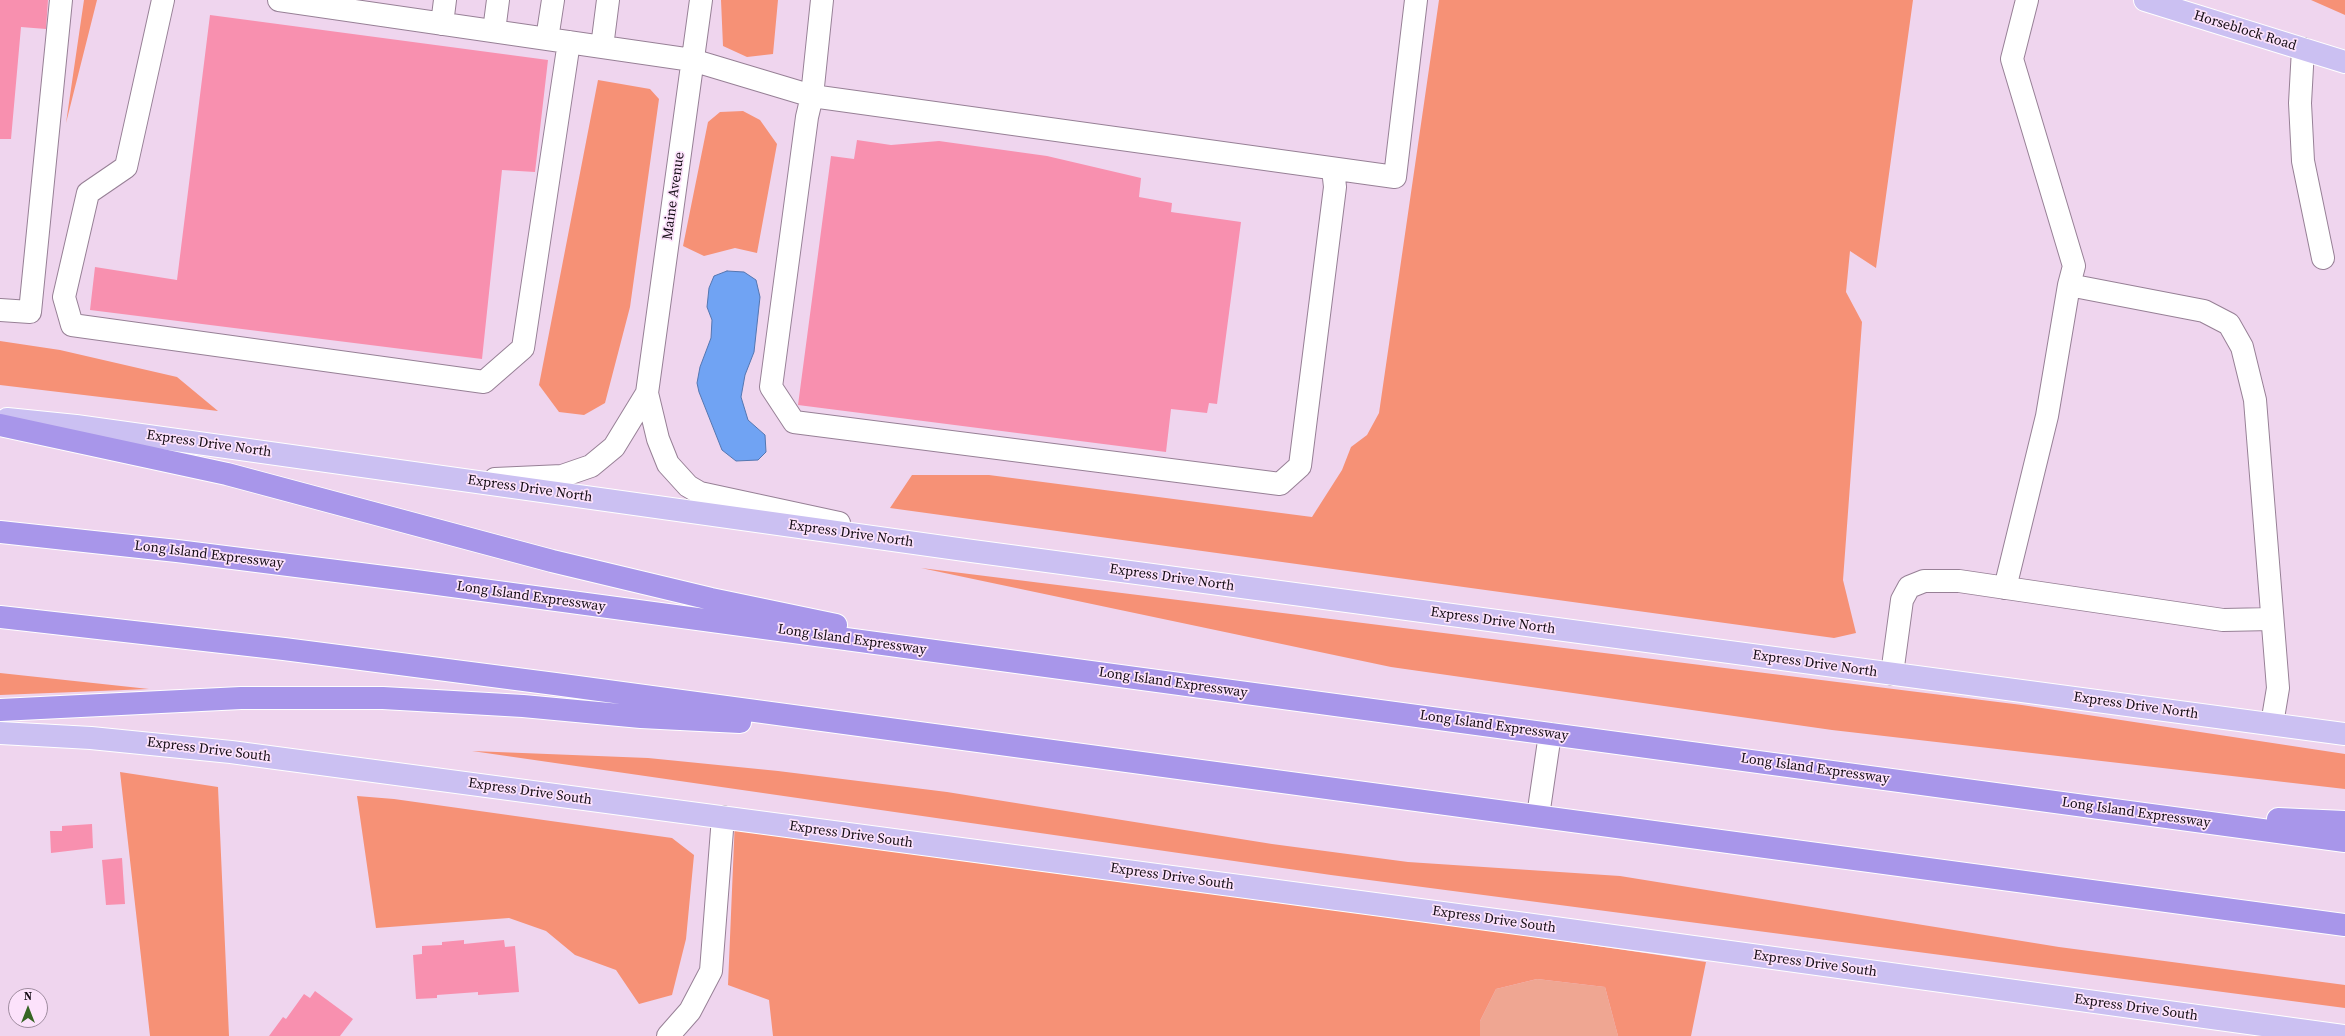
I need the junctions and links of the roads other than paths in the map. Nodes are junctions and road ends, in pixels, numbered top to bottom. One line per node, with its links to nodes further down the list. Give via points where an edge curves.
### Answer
1 (61, 0): 27 (street, via 30,312)
2 (163, 0): 18 (street, via 126,167 88,193 64,297 72,325 484,382 523,348)
3 (282, 0): 13 (street)
4 (445, 0): 15 (street)
5 (498, 0): 16 (street)
6 (553, 0): 17 (street)
7 (608, 0): 19 (street)
8 (701, 0): 21 (street, Maine Avenue)
9 (822, 0): 23 (street)
10 (1416, 0): 24 (street, via 1395,178)
11 (2028, 0): 26 (street, via 2012,59 2074,266)
12 (2145, 0): 20 (main road, Horseblock Road)
13 (334, 4): 14 (street)
14 (389, 8): 15 (street)
15 (442, 24): 16 (street)
16 (494, 31): 17 (street)
17 (547, 39): 18 (street)
18 (569, 42): 19 (street)
19 (602, 47): 21 (street)
20 (2303, 49): 22 (main road, Horseblock Road); 25 (street, via 2300,103 2303,161)
21 (692, 60): 23 (street); 28 (street, Maine Avenue)
22 (2345, 62)
23 (812, 96): 24 (street); 24 (street, via 771,387 794,422 1280,484 1300,466 1335,187)
24 (1333, 169)
25 (2323, 258)
26 (2069, 285): 34 (street, via 2047,416); 36 (street, via 2204,311 2229,324 2242,347 2255,400)
27 (0, 310)
28 (647, 393): 31 (street, via 614,447 591,466 562,476); 33 (street, via 665,458 677,476 700,493)
29 (0, 418): 31 (main road, Express Drive North, via 84,427)
30 (0, 425): 37 (highway, via 227,474 495,547 711,599)
31 (466, 480): 33 (main road, Express Drive North)
32 (0, 532): 37 (highway, Long Island Expressway, via 341,571)
33 (972, 551): 38 (main road, Express Drive North)
34 (2005, 588): 36 (street, via 2223,620); 38 (street, via 1959,581 1924,581 1909,587 1902,600)
35 (0, 617): 41 (highway, via 284,649)
36 (2272, 619): 40 (street, via 2278,688)
37 (1020, 663): 43 (highway, Long Island Expressway)
38 (1892, 674): 40 (main road, Express Drive North)
39 (0, 710): 41 (highway, via 241,698 383,698 523,706 641,717)
40 (2272, 724): 44 (main road, Express Drive North)
41 (892, 730): 46 (highway)
42 (0, 733): 47 (main road, Express Drive South, via 91,738 231,752)
43 (1550, 734): 45 (highway, Long Island Expressway); 46 (street)
44 (2345, 734)
45 (2135, 813): 48 (highway); 49 (highway, Long Island Expressway)
46 (1538, 816): 50 (highway)
47 (723, 817): 51 (street, via 711,971 690,1011); 52 (main road, Express Drive South)
48 (2345, 822)
49 (2345, 841)
50 (2345, 925)
51 (668, 1036)
52 (2343, 1036)

